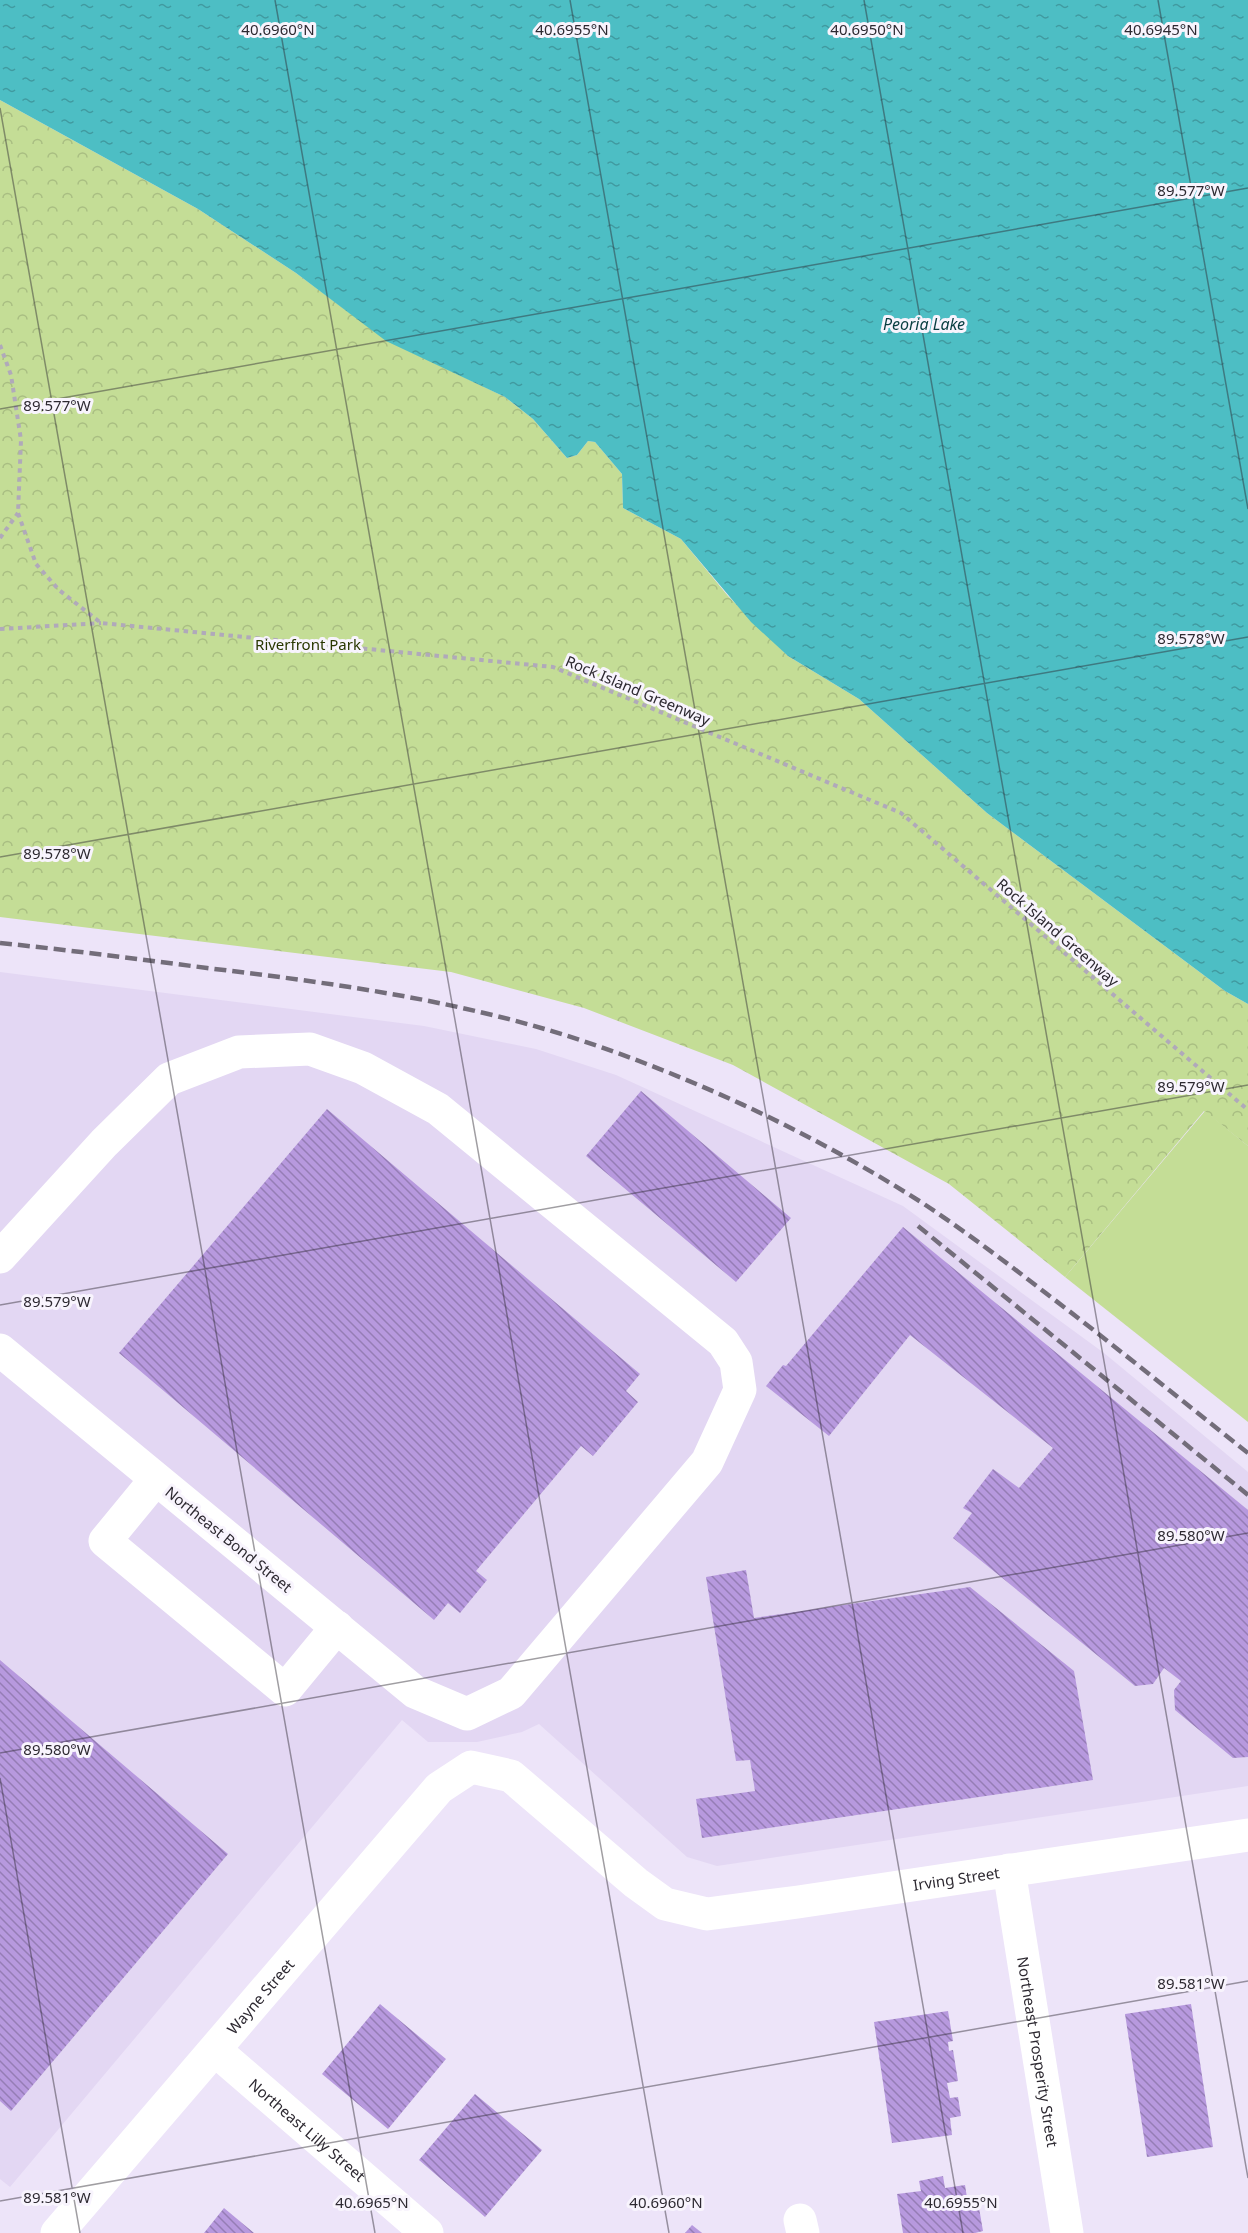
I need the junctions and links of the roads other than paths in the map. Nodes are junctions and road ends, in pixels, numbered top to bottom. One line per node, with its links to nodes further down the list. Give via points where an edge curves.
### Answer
1 (0, 1257): 4 (street, Northeast Bond Street, via 104,1143 169,1079 239,1052 310,1049 363,1068 438,1109 723,1342 736,1362 740,1390 707,1462 511,1693 467,1714 415,1692)
2 (0, 1350): 3 (street, Northeast Bond Street)
3 (156, 1479): 4 (street, Northeast Bond Street); 4 (street, via 105,1541 285,1690)
4 (337, 1628)
5 (471, 1767): 7 (street, Irving Street, via 511,1776 665,1904 707,1914); 8 (street, Wayne Street, via 439,1788)
6 (1248, 1835): 7 (street, Irving Street)
7 (1010, 1870): 11 (street, Northeast Prosperity Street)
8 (214, 2050): 9 (street, Wayne Street); 10 (street, Northeast Lilly Street)
9 (57, 2233)
10 (428, 2233)
11 (1067, 2233)

